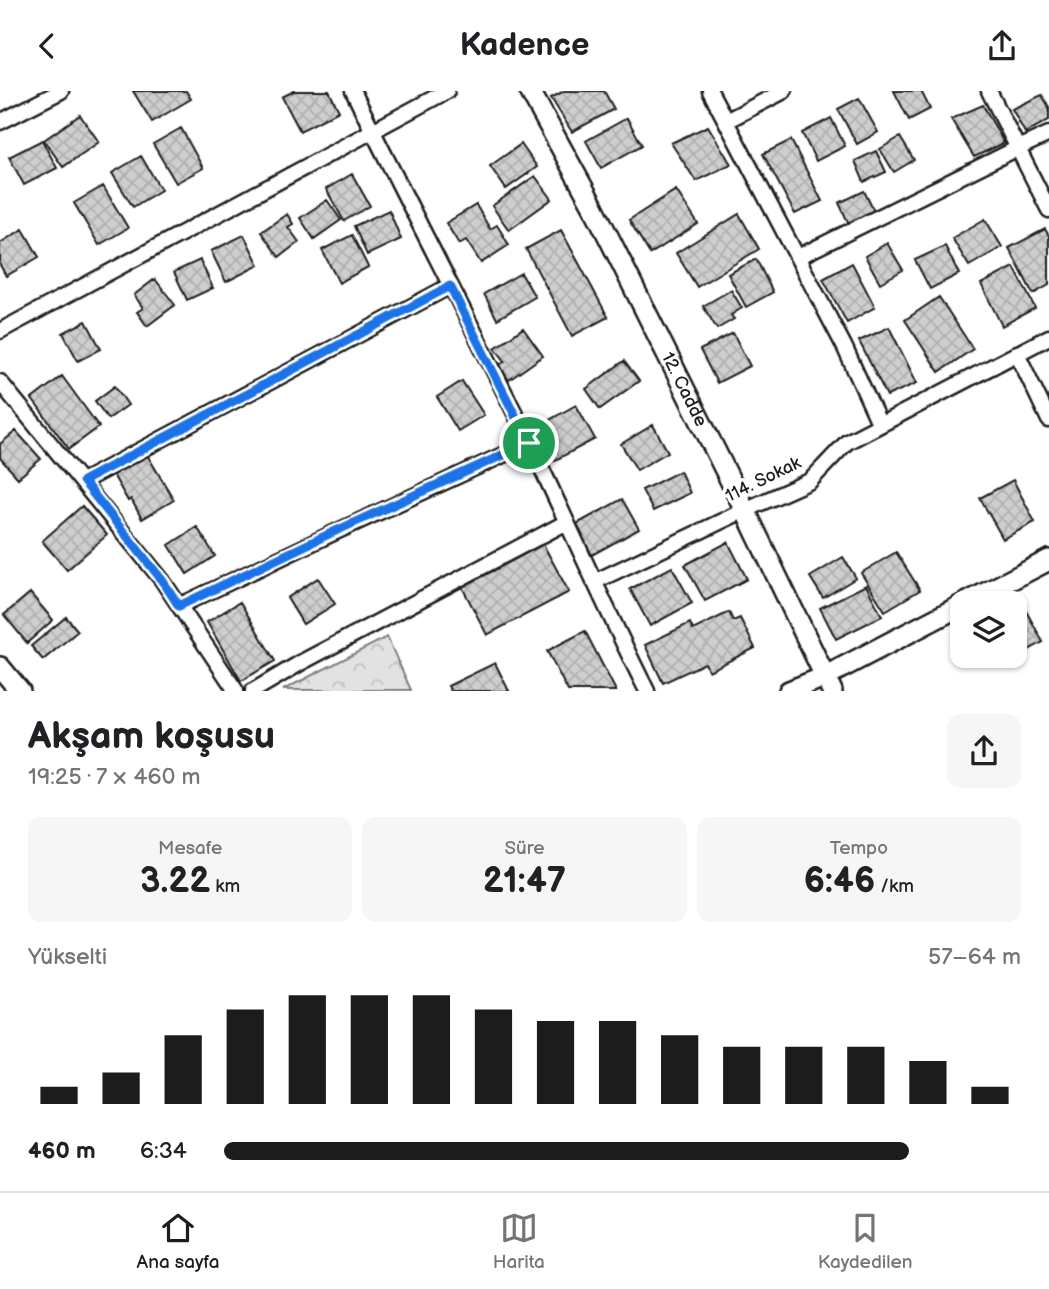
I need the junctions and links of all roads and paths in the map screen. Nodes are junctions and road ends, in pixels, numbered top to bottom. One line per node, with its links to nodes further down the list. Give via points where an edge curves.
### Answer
1 (61, 91): 9 (street)
2 (353, 91): 10 (street)
3 (447, 91): 10 (street)
4 (530, 91): 24 (street, 12. Cadde, via 593,206)
5 (710, 91): 8 (street)
6 (784, 91): 8 (street)
7 (989, 91): 12 (street)
8 (726, 121): 14 (street)
9 (0, 122)
10 (372, 131): 15 (street); 16 (street)
11 (1049, 134): 12 (street)
12 (1018, 148): 13 (street); 14 (street)
13 (1049, 210)
14 (798, 257): 21 (street)
15 (450, 286): 22 (street); 23 (street)
16 (0, 331)
17 (1049, 337): 18 (street, 114. Sokak)
18 (1017, 353): 20 (street); 21 (street, 114. Sokak)
19 (0, 382): 23 (street)
20 (1049, 420)
21 (880, 425): 24 (street, 114. Sokak, via 847,442 810,481)
22 (529, 443): 25 (street); 29 (street)
23 (83, 481): 29 (street)
24 (745, 510): 27 (street, 114. Sokak); 32 (street, 12. Cadde)
25 (568, 522): 27 (street); 35 (street)
26 (1049, 560): 28 (street)
27 (594, 582): 36 (street)
28 (988, 591)
29 (179, 606): 34 (street)
30 (950, 612): 32 (street)
31 (0, 667): 33 (street)
32 (828, 684): 37 (street)
33 (20, 691)
34 (236, 691)
35 (253, 691)
36 (647, 691)
37 (789, 691)

